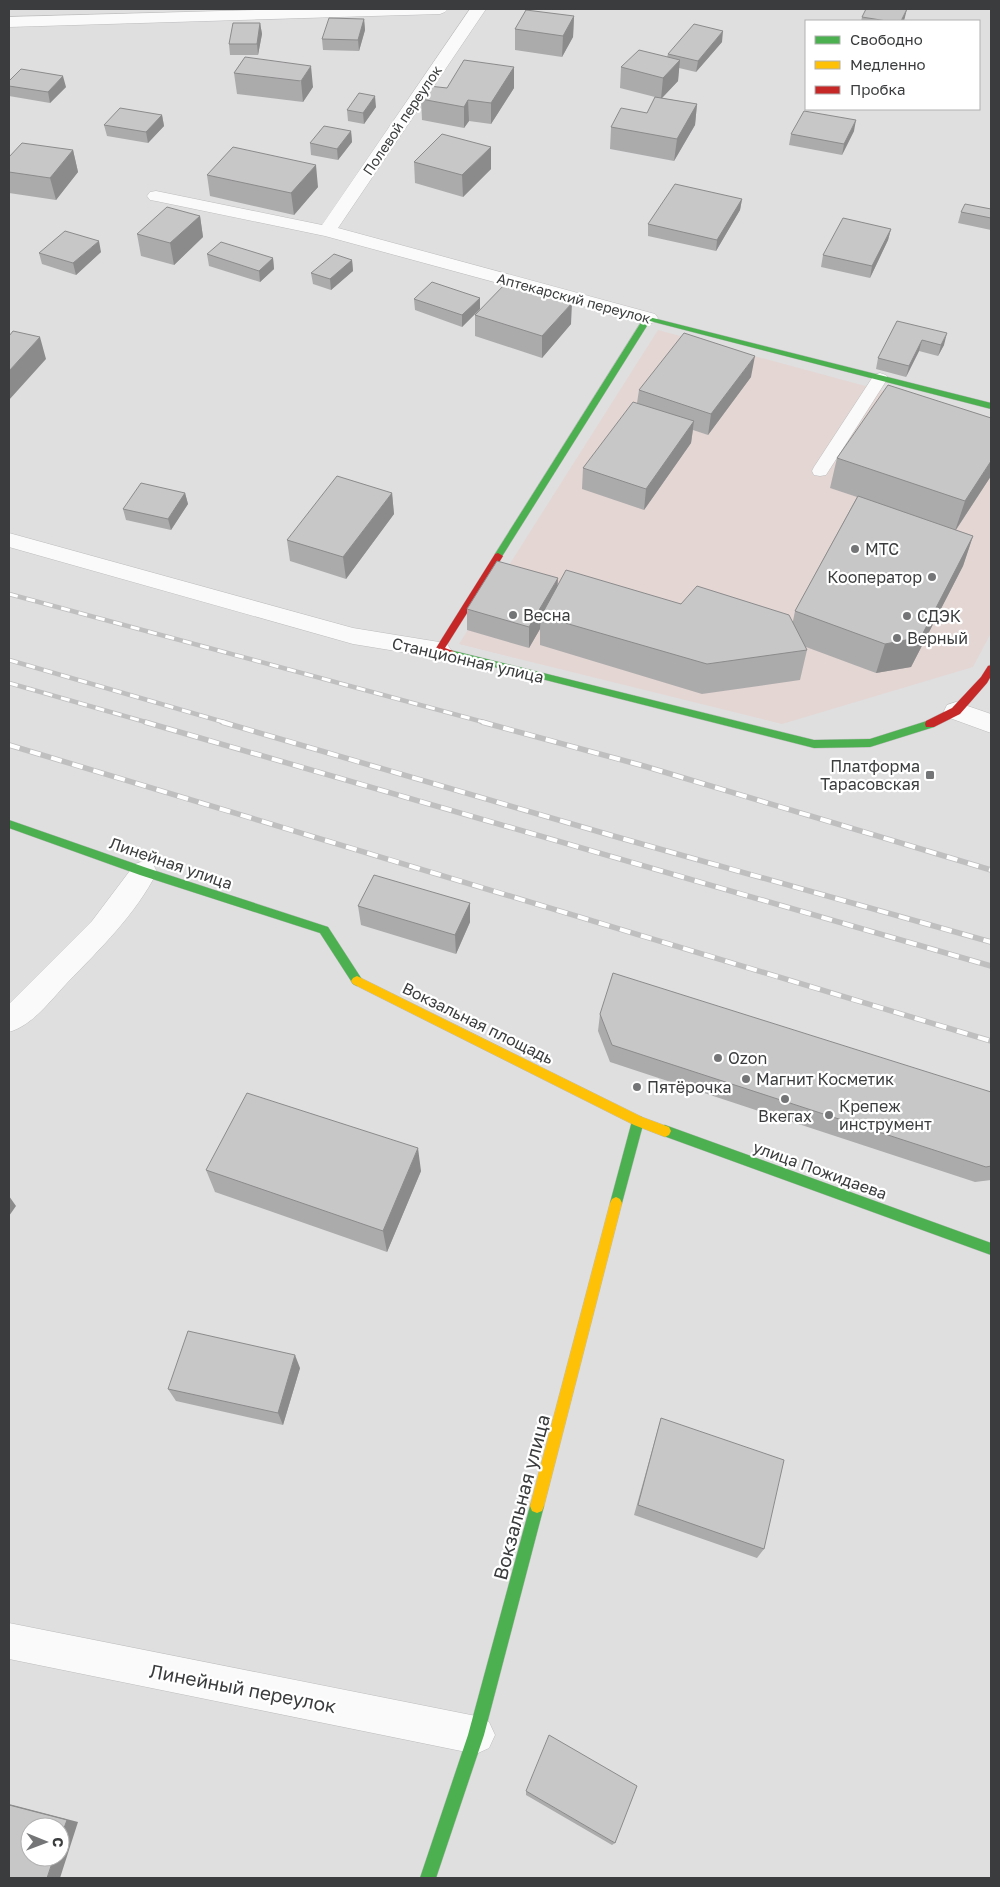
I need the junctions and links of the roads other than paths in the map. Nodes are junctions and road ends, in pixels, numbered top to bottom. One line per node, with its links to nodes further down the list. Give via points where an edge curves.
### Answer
1 (440, 9): 3 (street)
2 (478, 9): 5 (street, Полевой переулок)
3 (9, 22)
4 (156, 196): 5 (street, Аптекарский переулок)
5 (327, 231): 6 (street, Аптекарский переулок)
6 (648, 318): 7 (street, Аптекарский переулок); 11 (street)
7 (880, 378): 8 (street, Аптекарский переулок); 9 (lane)
8 (991, 406)
9 (820, 471)
10 (9, 540): 11 (street, Станционная улица, via 353,636)
11 (439, 650): 13 (street, Станционная улица, via 814,744 870,743 924,727)
12 (991, 668): 13 (street)
13 (956, 711): 14 (street)
14 (991, 724)
15 (9, 824): 16 (street, Линейная улица)
16 (144, 872): 17 (street, Линейная улица); 18 (street, via 102,929 28,1005)
17 (324, 930): 19 (street, Вокзальная площадь, via 355,980)
18 (9, 1020)
19 (638, 1121): 20 (street, улица Пожидаева); 22 (street, Вокзальная улица)
20 (991, 1249)
21 (9, 1641): 22 (street, Линейный переулок)
22 (476, 1734): 23 (street, Вокзальная улица)
23 (434, 1876)

